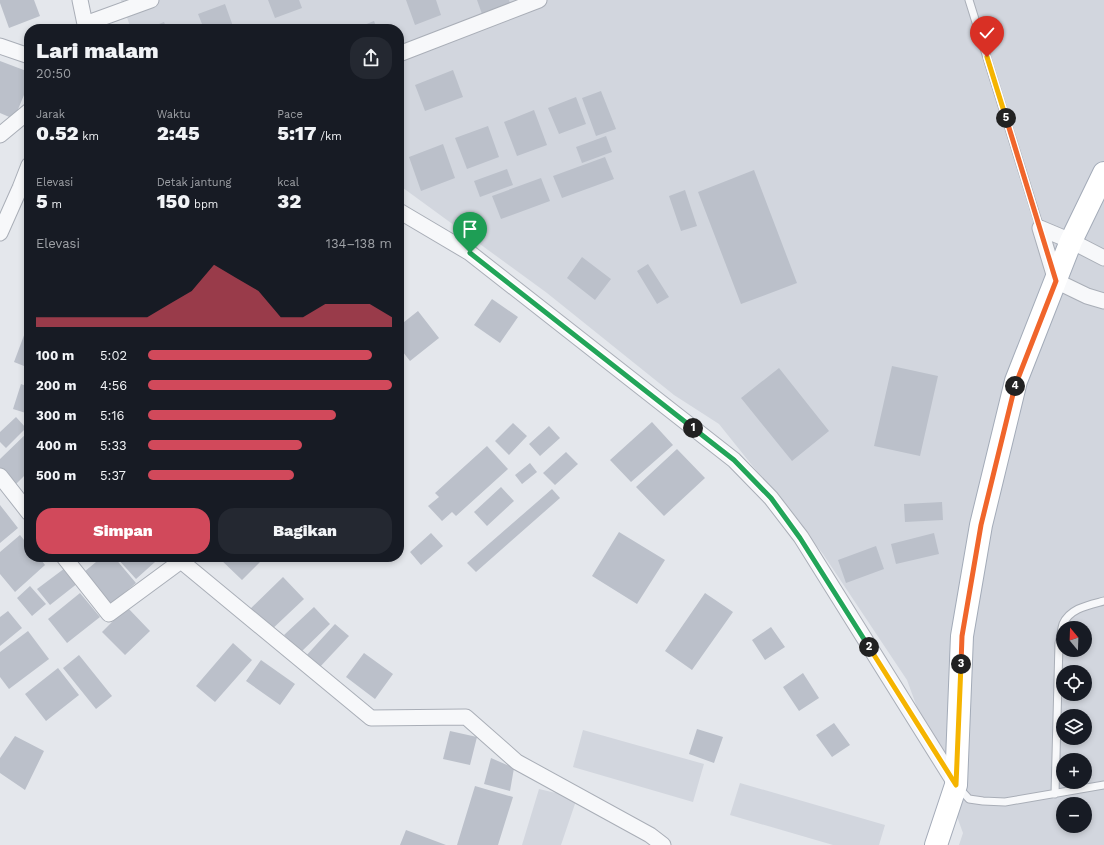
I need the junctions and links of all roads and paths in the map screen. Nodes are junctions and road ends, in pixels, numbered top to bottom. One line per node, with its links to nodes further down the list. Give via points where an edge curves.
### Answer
1 (80, 0): 5 (street)
2 (151, 0): 6 (street)
3 (539, 0): 8 (street)
4 (969, 0): 15 (lane)
5 (84, 24)
6 (92, 24)
7 (0, 46): 9 (street)
8 (404, 52)
9 (24, 54)
10 (24, 115): 11 (street)
11 (0, 135)
12 (1104, 173): 17 (main road)
13 (24, 178): 16 (street)
14 (404, 213): 27 (street, via 470,253 734,460 771,498 800,538)
15 (1040, 228): 17 (street); 19 (street)
16 (0, 233)
17 (1071, 241): 18 (street); 19 (main road)
18 (1104, 258)
19 (1056, 281): 20 (street); 27 (main road, via 1016,381 981,525 962,636)
20 (1104, 302)
21 (0, 476): 22 (street)
22 (24, 507)
23 (68, 562): 24 (street, via 109,614)
24 (180, 562)
25 (182, 562): 30 (street, via 372,718 466,717 517,762 650,835)
26 (1104, 601): 29 (lane, via 1079,608 1070,614 1064,624 1060,643)
27 (956, 785): 29 (lane, via 969,799 983,802 1005,802); 31 (main road)
28 (1104, 785): 29 (lane)
29 (1055, 794)
30 (663, 845)
31 (936, 845)

